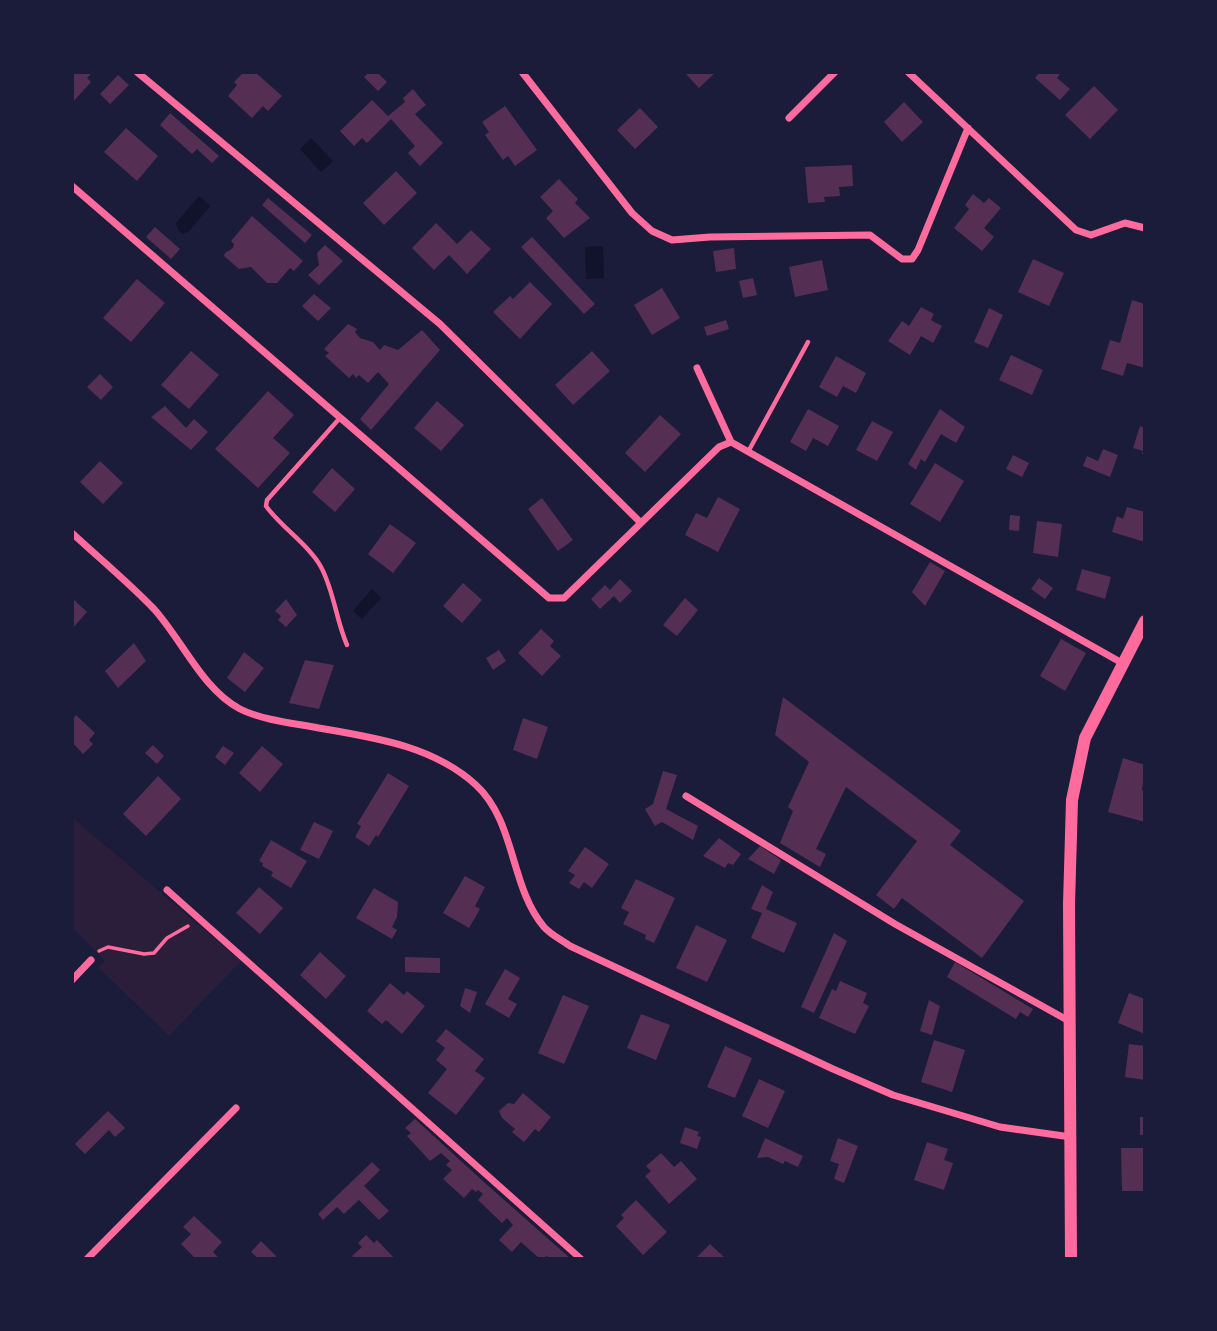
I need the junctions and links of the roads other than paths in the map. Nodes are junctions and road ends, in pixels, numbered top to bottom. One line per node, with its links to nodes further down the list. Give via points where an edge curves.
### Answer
1 (136, 72): 14 (street, via 440,324)
2 (522, 72): 6 (street, via 632,214 672,240 870,234 902,259 912,259)
3 (835, 72): 5 (street)
4 (908, 72): 6 (street)
5 (789, 118)
6 (968, 128): 8 (street, via 1076,230 1091,234 1125,223)
7 (72, 186): 11 (street)
8 (1145, 228)
9 (808, 342): 13 (lane)
10 (697, 368): 12 (street)
11 (339, 419): 14 (street, via 549,598 564,598); 17 (lane, via 266,506 320,565)
12 (731, 442): 13 (street); 14 (street, via 719,447)
13 (748, 452): 18 (street)
14 (640, 522)
15 (72, 533): 25 (street, via 154,610 211,685 240,709 425,752 476,785 503,828 534,913 546,930 570,946 893,1094 1000,1128)
16 (1145, 621): 18 (main road)
17 (347, 645)
18 (1122, 663): 23 (main road, via 1085,738 1072,800)
19 (687, 796): 23 (street, via 895,924)
20 (167, 890): 27 (street)
21 (91, 960): 22 (street)
22 (72, 980)
23 (1070, 1021): 25 (main road)
24 (236, 1108): 26 (street)
25 (1071, 1138): 28 (main road)
26 (86, 1259)
27 (581, 1259)
28 (1070, 1259)

